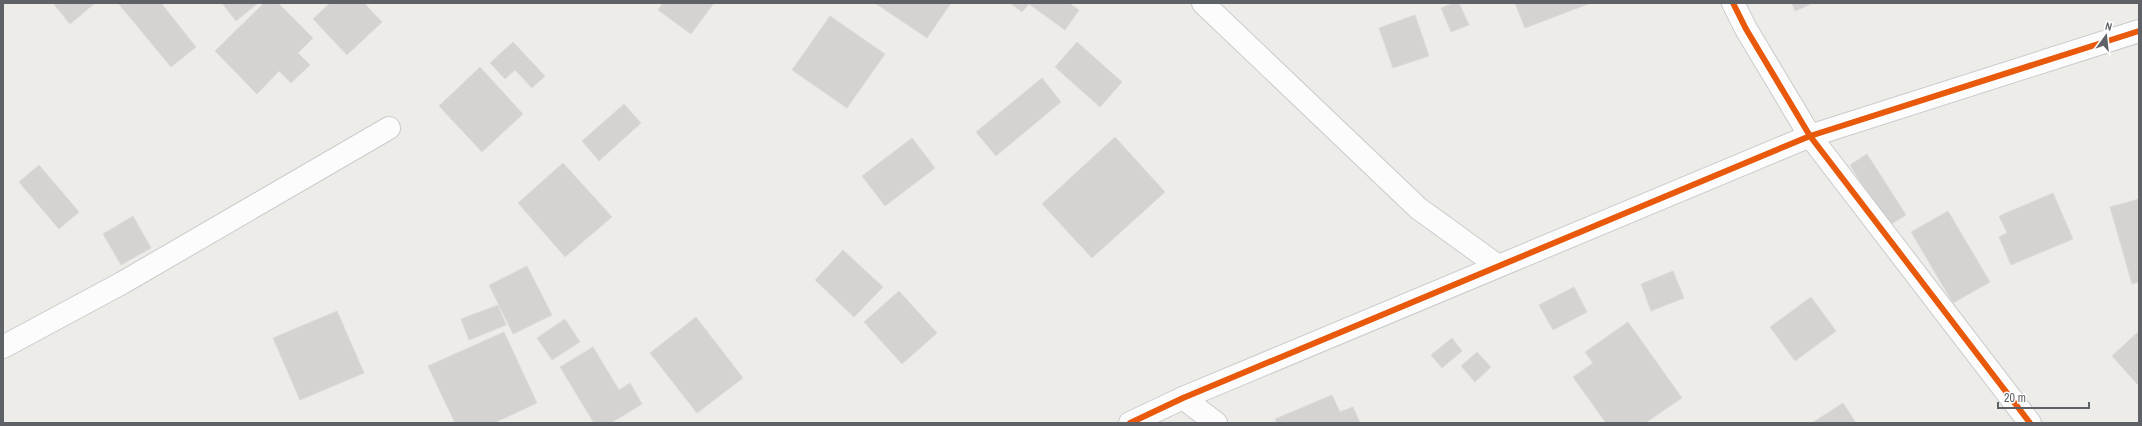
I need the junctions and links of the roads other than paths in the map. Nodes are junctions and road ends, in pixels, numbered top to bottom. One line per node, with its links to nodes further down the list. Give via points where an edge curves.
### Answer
1 (1203, 3): 6 (street, via 1418,208)
2 (1733, 3): 5 (street)
3 (2139, 31): 5 (street)
4 (389, 128): 7 (street, via 122,283)
5 (1810, 136): 6 (street); 11 (street)
6 (1498, 266): 8 (street)
7 (3, 347)
8 (1183, 398): 9 (street); 10 (street)
9 (1130, 423)
10 (1216, 423)
11 (2030, 423)

